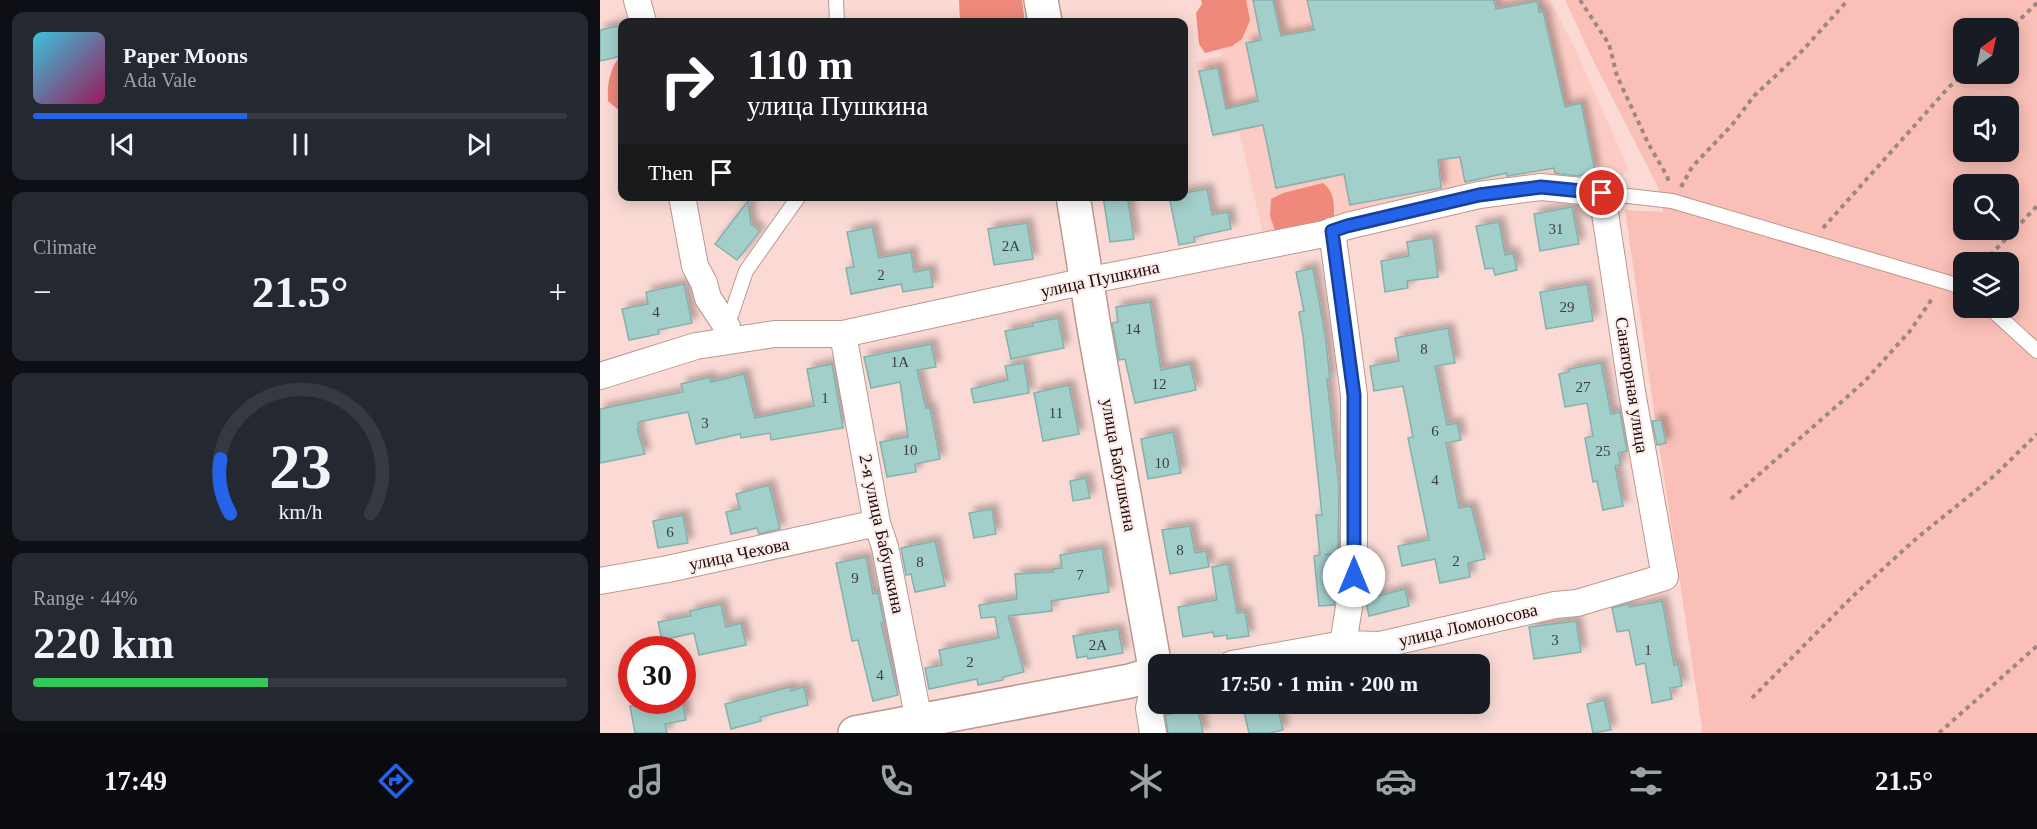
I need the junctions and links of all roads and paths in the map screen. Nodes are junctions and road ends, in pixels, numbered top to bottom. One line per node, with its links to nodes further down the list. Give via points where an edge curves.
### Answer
1 (637, 0): 7 (street)
2 (836, 0): 8 (lane)
3 (1041, 0): 9 (street)
4 (1580, 0): 16 (path, via 1609,44 1617,76 1667,176)
5 (1848, 0): 16 (path, via 1754,96 1692,167)
6 (2037, 3): 10 (path)
7 (642, 18)
8 (837, 18)
9 (1044, 18)
10 (2019, 20)
11 (1955, 84): 19 (path)
12 (1602, 193): 16 (lane); 18 (street, улица Пушкина, via 1541,187 1479,195); 32 (street, Санаторная улица)
13 (683, 201): 25 (street, via 694,266)
14 (795, 201): 25 (lane, via 746,271)
15 (1074, 201): 21 (street, улица Бабушкина)
16 (1672, 201): 19 (lane)
17 (2037, 206): 20 (path)
18 (1332, 231): 21 (street, улица Пушкина); 34 (street, via 1354,395 1354,576)
19 (1811, 242): 22 (lane)
20 (1993, 252)
21 (1086, 281): 26 (street, улица Пушкина); 36 (street, улица Бабушкина)
22 (1953, 285)
23 (1953, 289): 30 (path, via 1936,294 1910,331 1864,382)
24 (2001, 318): 27 (lane)
25 (728, 334): 26 (street, улица Пушкина); 28 (street, улица Пушкина)
26 (843, 334): 31 (street, 2-я улица Бабушкина)
27 (2037, 351)
28 (600, 376)
29 (2037, 434): 39 (path, via 1994,476 1853,596)
30 (1731, 499)
31 (877, 524): 33 (street, улица Чехова); 41 (street, 2-я улица Бабушкина)
32 (1665, 578): 34 (street, улица Ломоносова, via 1577,603 1380,645)
33 (600, 581)
34 (1343, 644): 37 (street, улица Ломоносова)
35 (2037, 646): 44 (path)
36 (1154, 654)
37 (1288, 654)
38 (1148, 676): 41 (street)
39 (1752, 698)
40 (1150, 714): 43 (street, улица Бабушкина)
41 (922, 727): 42 (street)
42 (855, 733)
43 (1153, 733)
44 (1939, 733)

